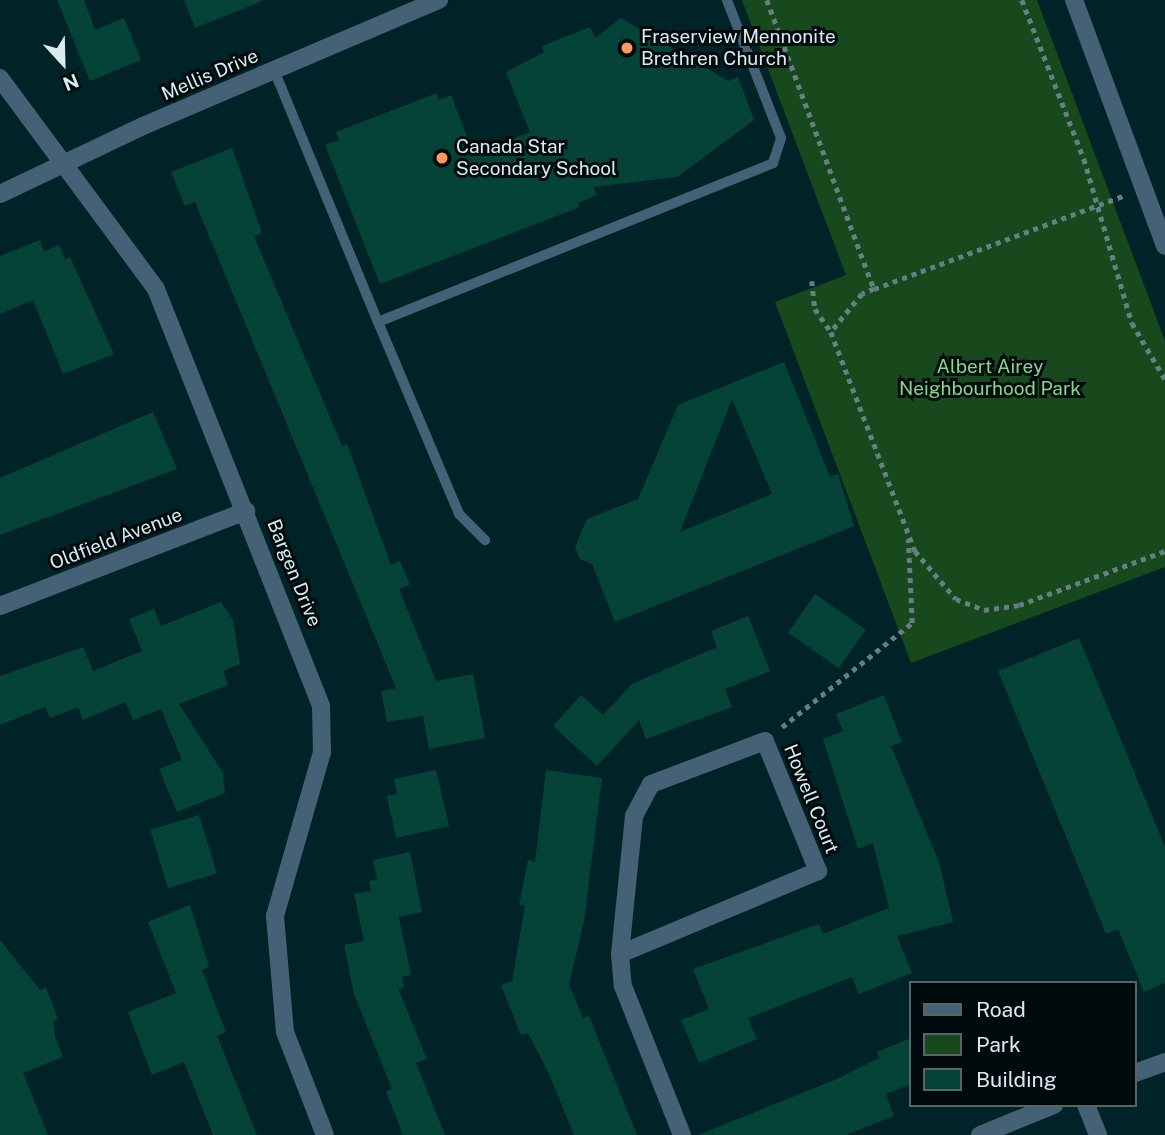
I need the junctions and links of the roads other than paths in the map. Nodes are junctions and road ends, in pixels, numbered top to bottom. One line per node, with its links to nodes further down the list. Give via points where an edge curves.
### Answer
1 (439, 0): 4 (street, Mellis Drive)
2 (727, 0): 9 (lane, via 781,138 773,163)
3 (1074, 0): 8 (street)
4 (274, 70): 6 (street, Mellis Drive); 9 (lane)
5 (0, 78): 6 (street, Bargen Drive)
6 (66, 165): 7 (street, Mellis Drive); 10 (street, Bargen Drive, via 156,289)
7 (0, 194)
8 (1165, 246)
9 (378, 322): 11 (lane, via 459,514)
10 (246, 511): 12 (street, Oldfield Avenue); 18 (street, Bargen Drive, via 321,705 322,752 275,916 285,1032)
11 (485, 540)
12 (0, 606)
13 (620, 954): 13 (street, Howell Court, via 818,872 765,741 651,784 634,816); 19 (street, Howell Court, via 623,986)
14 (1163, 1068): 15 (street)
15 (1137, 1073)
16 (1049, 1107): 20 (street)
17 (1087, 1107): 21 (street)
18 (325, 1135)
19 (682, 1135)
20 (979, 1135)
21 (1098, 1135)

